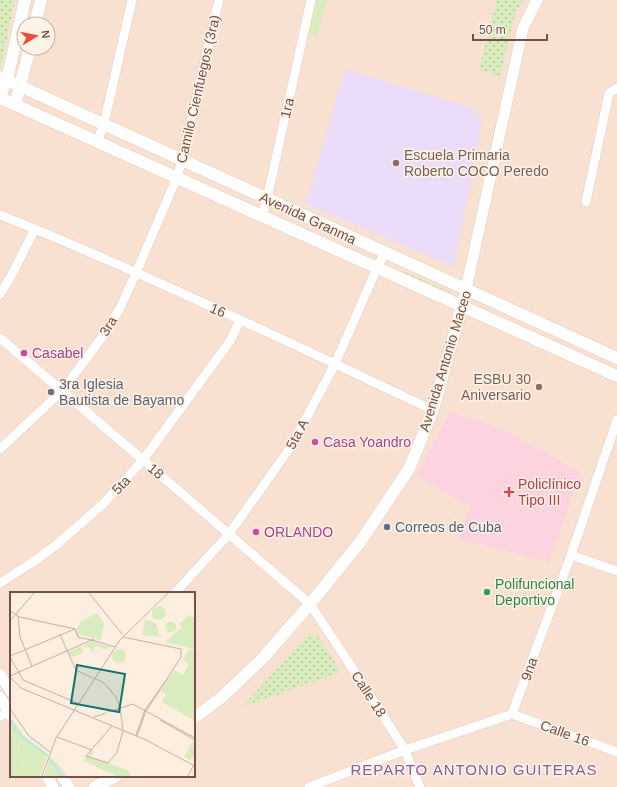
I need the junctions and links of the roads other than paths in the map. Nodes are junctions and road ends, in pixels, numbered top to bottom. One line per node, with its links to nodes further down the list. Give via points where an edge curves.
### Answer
1 (25, 0): 9 (main road)
2 (41, 0): 7 (main road)
3 (132, 0): 14 (street)
4 (219, 0): 16 (street, Camilo Cienfuegos (3ra))
5 (311, 0): 18 (street, 1ra)
6 (537, 0): 26 (street, Avenida Antonio Maceo, via 523,28)
7 (37, 16)
8 (28, 56): 10 (main road)
9 (3, 79): 10 (main road, Avenida Granma); 12 (street)
10 (20, 86): 13 (main road); 14 (main road, Avenida Granma)
11 (617, 88): 19 (street, via 609,93)
12 (0, 98): 13 (main road, Avenida Granma)
13 (15, 104): 15 (main road, Avenida Granma)
14 (104, 124): 15 (street); 16 (main road, Avenida Granma)
15 (97, 142): 17 (main road, Avenida Granma)
16 (182, 160): 17 (street, Camilo Cienfuegos (3ra)); 18 (main road, Avenida Granma)
17 (177, 178): 21 (main road, Avenida Granma); 25 (street, 3ra)
18 (267, 199): 21 (street, 1ra); 23 (main road, Avenida Granma)
19 (586, 202)
20 (0, 214): 22 (street, 16)
21 (262, 216): 24 (main road, Avenida Granma)
22 (35, 229): 25 (street, 16); 27 (street)
23 (385, 253): 24 (street, 5ta A); 26 (main road, Avenida Granma)
24 (377, 268): 28 (main road, Avenida Granma); 32 (street, 5ta A)
25 (136, 273): 29 (street, 16); 34 (street, 3ra, via 120,308 100,340)
26 (466, 290): 28 (main road, Avenida Antonio Maceo); 31 (main road, Avenida Granma)
27 (0, 294)
28 (463, 306): 33 (main road, Avenida Granma); 35 (main road, Avenida Antonio Maceo)
29 (240, 320): 32 (street, 16); 38 (street, 5ta, via 230,341)
30 (0, 338): 34 (street, 18)
31 (617, 358)
32 (335, 364): 35 (street, 16); 39 (street, 5ta A, via 290,448)
33 (617, 376)
34 (62, 391): 37 (street, 3ra); 38 (street, 18)
35 (433, 410): 44 (main road, Avenida Antonio Maceo, via 409,469 361,541)
36 (617, 420): 40 (street, 9na)
37 (0, 449)
38 (144, 460): 39 (street, 18); 42 (street, 5ta, via 103,504 54,546)
39 (229, 534): 43 (street, 5ta A); 44 (street, 18)
40 (572, 555): 41 (street); 49 (street, 9na)
41 (617, 571)
42 (0, 583)
43 (176, 592)
44 (310, 604): 50 (main road, Avenida Antonio Maceo, via 263,658 222,697); 51 (street, Calle 18)
45 (0, 674): 46 (street)
46 (10, 690)
47 (0, 697): 48 (street)
48 (8, 714)
49 (512, 714): 51 (street); 52 (street, Calle 16)
50 (195, 717)
51 (405, 750): 59 (street); 60 (street, Calle 18)
52 (617, 752)
53 (48, 777): 56 (street)
54 (63, 777): 57 (street)
55 (114, 777): 58 (main road)
56 (53, 787)
57 (69, 787)
58 (94, 787)
59 (309, 787)
60 (420, 787)

